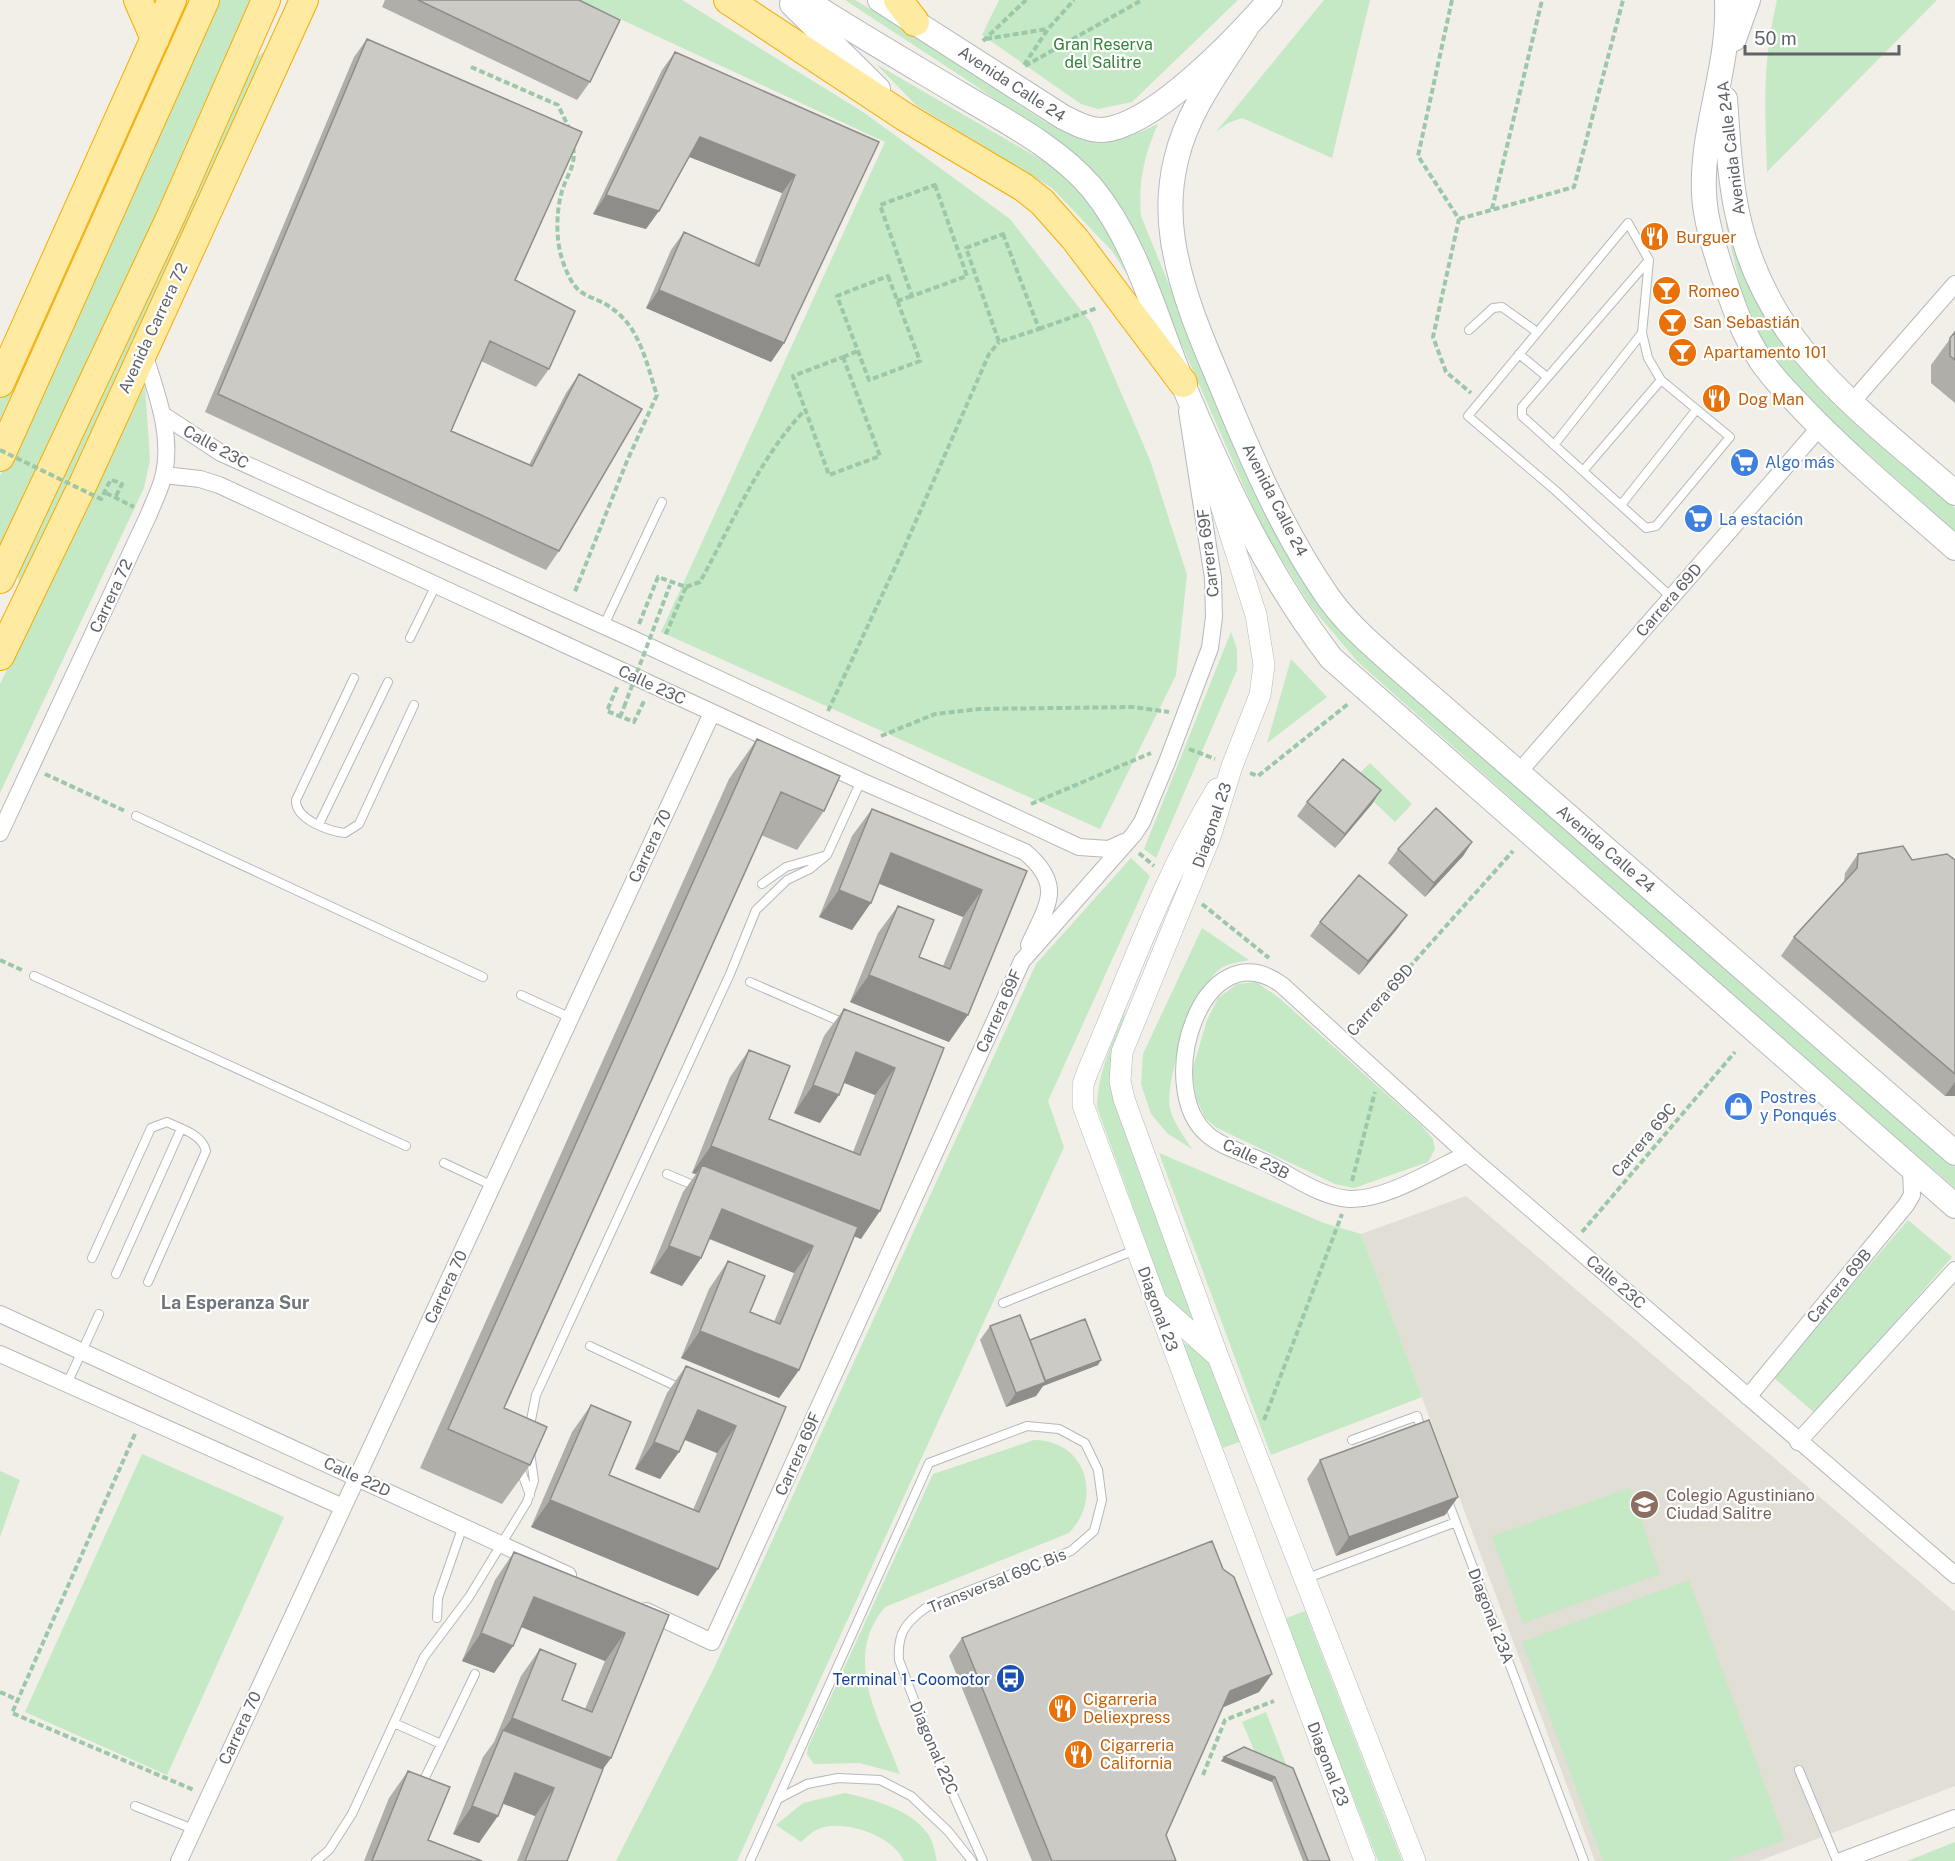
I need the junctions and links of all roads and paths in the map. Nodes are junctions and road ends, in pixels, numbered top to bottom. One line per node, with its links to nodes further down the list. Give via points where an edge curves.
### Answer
1 (138, 0): 22 (highway)
2 (172, 0): 22 (highway)
3 (206, 0): 61 (highway)
4 (266, 0): 25 (highway, Avenida Carrera 72)
5 (728, 0): 28 (highway)
6 (789, 0): 28 (main road)
7 (805, 0): 52 (main road, Avenida Calle 24, via 1020,129 1090,186 1124,235)
8 (880, 0): 19 (main road, Avenida Calle 24)
9 (1026, 0): 23 (path)
10 (1074, 0): 21 (path)
11 (1142, 0): 21 (path, via 1023,67)
12 (1270, 0): 20 (main road)
13 (1452, 0): 32 (path, via 1418,156)
14 (1542, 0): 31 (path)
15 (1623, 0): 31 (path, via 1574,187)
16 (1727, 0): 27 (main road)
17 (1748, 0): 27 (main road)
18 (303, 4): 25 (highway); 45 (highway, Avenida Carrera 72)
19 (906, 11): 20 (main road, Avenida Calle 24, via 1063,117 1103,130 1143,116)
20 (1246, 28): 97 (main road, Avenida Calle 24, via 1200,100 1176,160 1173,238 1190,305 1260,478 1328,598 1373,645)
21 (1048, 29): 23 (path)
22 (155, 39): 49 (highway)
23 (985, 39): 24 (path)
24 (978, 46)
25 (242, 54): 71 (highway, Avenida Carrera 72, via 171,216)
26 (471, 67): 29 (path, via 558,105)
27 (1723, 73): 54 (main road, Avenida Calle 24A, via 1737,211 1749,257 1769,304 1791,337 1810,362); 58 (main road, Avenida Calle 24A, via 1705,155 1704,194 1710,230 1748,340 1777,382)
28 (905, 117): 38 (highway, via 990,166 1042,202)
29 (570, 130)
30 (572, 140): 76 (path, via 575,159 561,194 557,221 561,256 574,288 621,316 635,334 657,395 614,490)
31 (1492, 209): 32 (path)
32 (1458, 219): 53 (path, via 1433,337 1446,372)
33 (1648, 260): 42 (lane, via 1628,223); 43 (lane); 50 (lane)
34 (974, 273): 35 (path); 40 (path, via 966,248 1003,234); 44 (path)
35 (967, 276): 37 (path); 37 (path, via 935,185 880,205)
36 (1955, 284): 54 (street)
37 (912, 296): 39 (path)
38 (1120, 299): 40 (path); 52 (highway)
39 (897, 302): 46 (path, via 888,276 837,296); 46 (path, via 920,360 869,380)
40 (1039, 329): 44 (path)
41 (1469, 330): 42 (lane, via 1493,308 1502,307)
42 (1537, 332): 47 (lane)
43 (1642, 333): 51 (lane, via 1648,358); 59 (lane)
44 (999, 342): 92 (path, via 989,354)
45 (143, 349): 57 (street, Carrera 72); 64 (highway, Avenida Carrera 72)
46 (858, 351): 48 (path)
47 (1519, 354): 50 (lane); 53 (lane)
48 (843, 357): 55 (path, via 793,376); 55 (path, via 879,456 829,475)
49 (3, 368)
50 (1547, 376): 59 (lane, via 1522,407 1522,416)
51 (1660, 380): 56 (lane); 62 (lane)
52 (1183, 383): 90 (street, Carrera 69F, via 1213,578 1214,617 1210,648); 95 (street, Diagonal 23, via 1261,640 1264,680); 130 (main road, Avenida Calle 24, via 1250,533 1288,598 1331,658)
53 (1480, 401): 75 (lane, via 1467,416)
54 (1852, 402): 65 (main road, Avenida Calle 24A)
55 (805, 410): 74 (path, via 787,429 766,463 700,582)
56 (1696, 410): 68 (lane); 68 (lane, via 1730,437 1656,526 1646,528)
57 (163, 415): 63 (street, Carrera 72); 76 (street, Calle 23C, via 221,453)
58 (1820, 427): 70 (main road, Avenida Calle 24A); 75 (street, Carrera 69D)
59 (1554, 445): 62 (lane)
60 (0, 450): 66 (path, bridge, via 101,499 111,479 122,484)
61 (0, 457)
62 (1583, 471): 68 (lane)
63 (164, 475): 69 (street, Carrera 72); 73 (street, Calle 23C, via 219,484)
64 (84, 483): 66 (path); 77 (highway, Avenida Carrera 72)
65 (1955, 493)
66 (115, 498): 69 (path)
67 (662, 501): 78 (lane)
68 (1621, 506)
69 (149, 514): 96 (street, Carrera 72)
70 (1955, 548)
71 (3, 573): 77 (highway)
72 (671, 583): 74 (path); 80 (path, via 658,577); 91 (path, bridge)
73 (436, 585): 79 (lane); 89 (street, Calle 23C)
74 (686, 587): 81 (path)
75 (1671, 597): 97 (street, Carrera 69D)
76 (569, 609): 78 (street, Calle 23C)
77 (15, 624): 82 (highway, Avenida Carrera 72)
78 (604, 626): 80 (street, Calle 23C)
79 (410, 638)
80 (633, 639): 81 (street, Calle 23C)
81 (659, 651): 92 (street, Calle 23C)
82 (0, 656)
83 (354, 678): 102 (lane, via 296,800 300,816)
84 (388, 682): 102 (lane)
85 (614, 694): 91 (path, via 607,711)
86 (1348, 704): 98 (path)
87 (414, 705): 102 (lane, via 359,824 345,833)
88 (642, 706): 91 (path, via 634,722)
89 (712, 713): 99 (street, Calle 23C); 117 (street, Carrera 70)
90 (1184, 716): 93 (street, Carrera 69F); 94 (path, via 1133,707 979,709 935,714)
91 (620, 717)
92 (820, 726): 94 (street, Calle 23C)
93 (1174, 743): 100 (path); 104 (street, Carrera 69F, via 1142,822)
94 (862, 745): 100 (street, Calle 23C)
95 (1232, 766): 107 (street, Diagonal 23, via 1188,836); 109 (street, Diagonal 23)
96 (30, 767): 101 (path); 103 (street, Carrera 72)
97 (1518, 773): 127 (main road, Avenida Calle 24)
98 (1258, 776)
99 (861, 782): 106 (lane); 112 (street, Calle 23C, via 1025,852 1039,864 1047,875 1051,896)
100 (1008, 814): 104 (street, Calle 23C, via 1088,849 1109,849)
101 (136, 816): 114 (lane)
102 (319, 824)
103 (0, 833)
104 (1125, 842): 107 (path); 112 (street, Carrera 69F)
105 (1513, 851): 119 (path, Carrera 69D)
106 (827, 855): 108 (lane, via 786,867); 161 (lane, via 787,880 754,914 536,1395 529,1426 534,1481)
107 (1170, 878): 137 (street, Diagonal 23, via 1082,1095 1085,1114)
108 (762, 884)
109 (1188, 892): 111 (path); 149 (street, Diagonal 23, via 1122,1052 1120,1081)
110 (0, 960): 113 (path)
111 (1271, 960)
112 (1022, 961): 169 (street, Carrera 69F, via 712,1642)
113 (33, 976): 126 (lane)
114 (483, 977)
115 (750, 982): 120 (lane)
116 (521, 995): 117 (lane)
117 (571, 1018): 132 (street, Carrera 70)
118 (1345, 1021): 119 (path)
119 (1355, 1028): 121 (path, Carrera 69D)
120 (858, 1029)
121 (1343, 1041): 123 (street, Calle 23C); 124 (street, Calle 23C, via 1271,977 1246,972 1220,981 1203,1005 1187,1043)
122 (1735, 1052): 136 (path, Carrera 69C)
123 (1379, 1074): 128 (street, Calle 23C); 134 (path)
124 (1185, 1095): 134 (street, Calle 23B, via 1194,1119 1209,1136 1317,1189)
125 (181, 1129): 138 (lane, via 166,1122 151,1128); 140 (lane); 141 (lane, via 201,1140 206,1151)
126 (406, 1146)
127 (1955, 1153)
128 (1467, 1154): 134 (street, via 1372,1197); 136 (street, Calle 23C)
129 (444, 1164): 132 (lane)
130 (1911, 1168): 135 (main road, Avenida Calle 24); 152 (street, Carrera 69B, via 1912,1195 1906,1205)
131 (667, 1174): 133 (lane)
132 (493, 1186): 159 (street, Carrera 70)
133 (709, 1192)
134 (1347, 1199): 156 (path)
135 (1955, 1206)
136 (1572, 1244): 152 (street, Calle 23C)
137 (1136, 1249): 142 (street, Diagonal 23); 143 (lane)
138 (92, 1258)
139 (1955, 1270): 155 (street)
140 (116, 1274)
141 (147, 1282)
142 (1154, 1299): 149 (street); 191 (street, Diagonal 23)
143 (1003, 1303)
144 (0, 1314): 147 (street, Calle 22D)
145 (99, 1314): 147 (lane)
146 (590, 1346): 151 (lane)
147 (82, 1352): 150 (lane); 159 (street, Calle 22D)
148 (0, 1354): 150 (street, Calle 22D)
149 (1218, 1356): 156 (street, Diagonal 23)
150 (67, 1384): 153 (street, Calle 22D)
151 (686, 1391)
152 (1748, 1397): 155 (street, Calle 23C)
153 (142, 1417): 162 (street, Calle 22D); 174 (path)
154 (1352, 1440): 157 (lane, via 1417,1416)
155 (1798, 1442): 166 (street, Calle 23C)
156 (1254, 1448): 167 (street, Diagonal 23)
157 (1428, 1448)
158 (519, 1461): 161 (lane, via 520,1474)
159 (357, 1477): 162 (street, Carrera 70); 164 (street, Calle 22D)
160 (1444, 1490): 163 (lane, Diagonal 23A)
161 (530, 1495): 165 (lane)
162 (343, 1506): 181 (street, Carrera 70)
163 (1456, 1522): 167 (lane); 193 (lane, Diagonal 23A)
164 (463, 1526): 165 (street, Calle 22D); 170 (lane, via 438,1598)
165 (500, 1544): 168 (street, Calle 22D); 176 (lane, via 469,1597 424,1657)
166 (1955, 1575)
167 (1305, 1579): 192 (street, Diagonal 23)
168 (585, 1583)
169 (627, 1603)
170 (438, 1618)
171 (900, 1632): 182 (lane, Transversal 69C Bis, via 927,1607 1071,1551 1094,1531 1102,1500 1098,1470 1085,1443 1059,1429 1027,1426 929,1463); 190 (lane, Diagonal 22C, via 899,1660 933,1750)
172 (475, 1674): 177 (lane)
173 (0, 1692): 174 (path)
174 (18, 1700): 181 (path, via 12,1713)
175 (1274, 1701): 179 (path, via 1225,1720)
176 (394, 1724): 177 (lane); 187 (lane, via 352,1814 330,1850)
177 (441, 1744): 180 (lane)
178 (1799, 1770): 194 (lane)
179 (1203, 1775)
180 (417, 1794)
181 (208, 1797): 185 (street, Carrera 70)
182 (778, 1799): 188 (lane); 189 (lane, via 807,1784 838,1778 880,1780 911,1796 948,1831)
183 (135, 1806): 185 (lane)
184 (1955, 1818): 195 (street)
185 (194, 1829): 186 (street, Carrera 70)
186 (179, 1861)
187 (316, 1861)
188 (750, 1861)
189 (972, 1861)
190 (983, 1861)
191 (1365, 1861)
192 (1415, 1861)
193 (1584, 1861)
194 (1837, 1861)
195 (1841, 1861)

